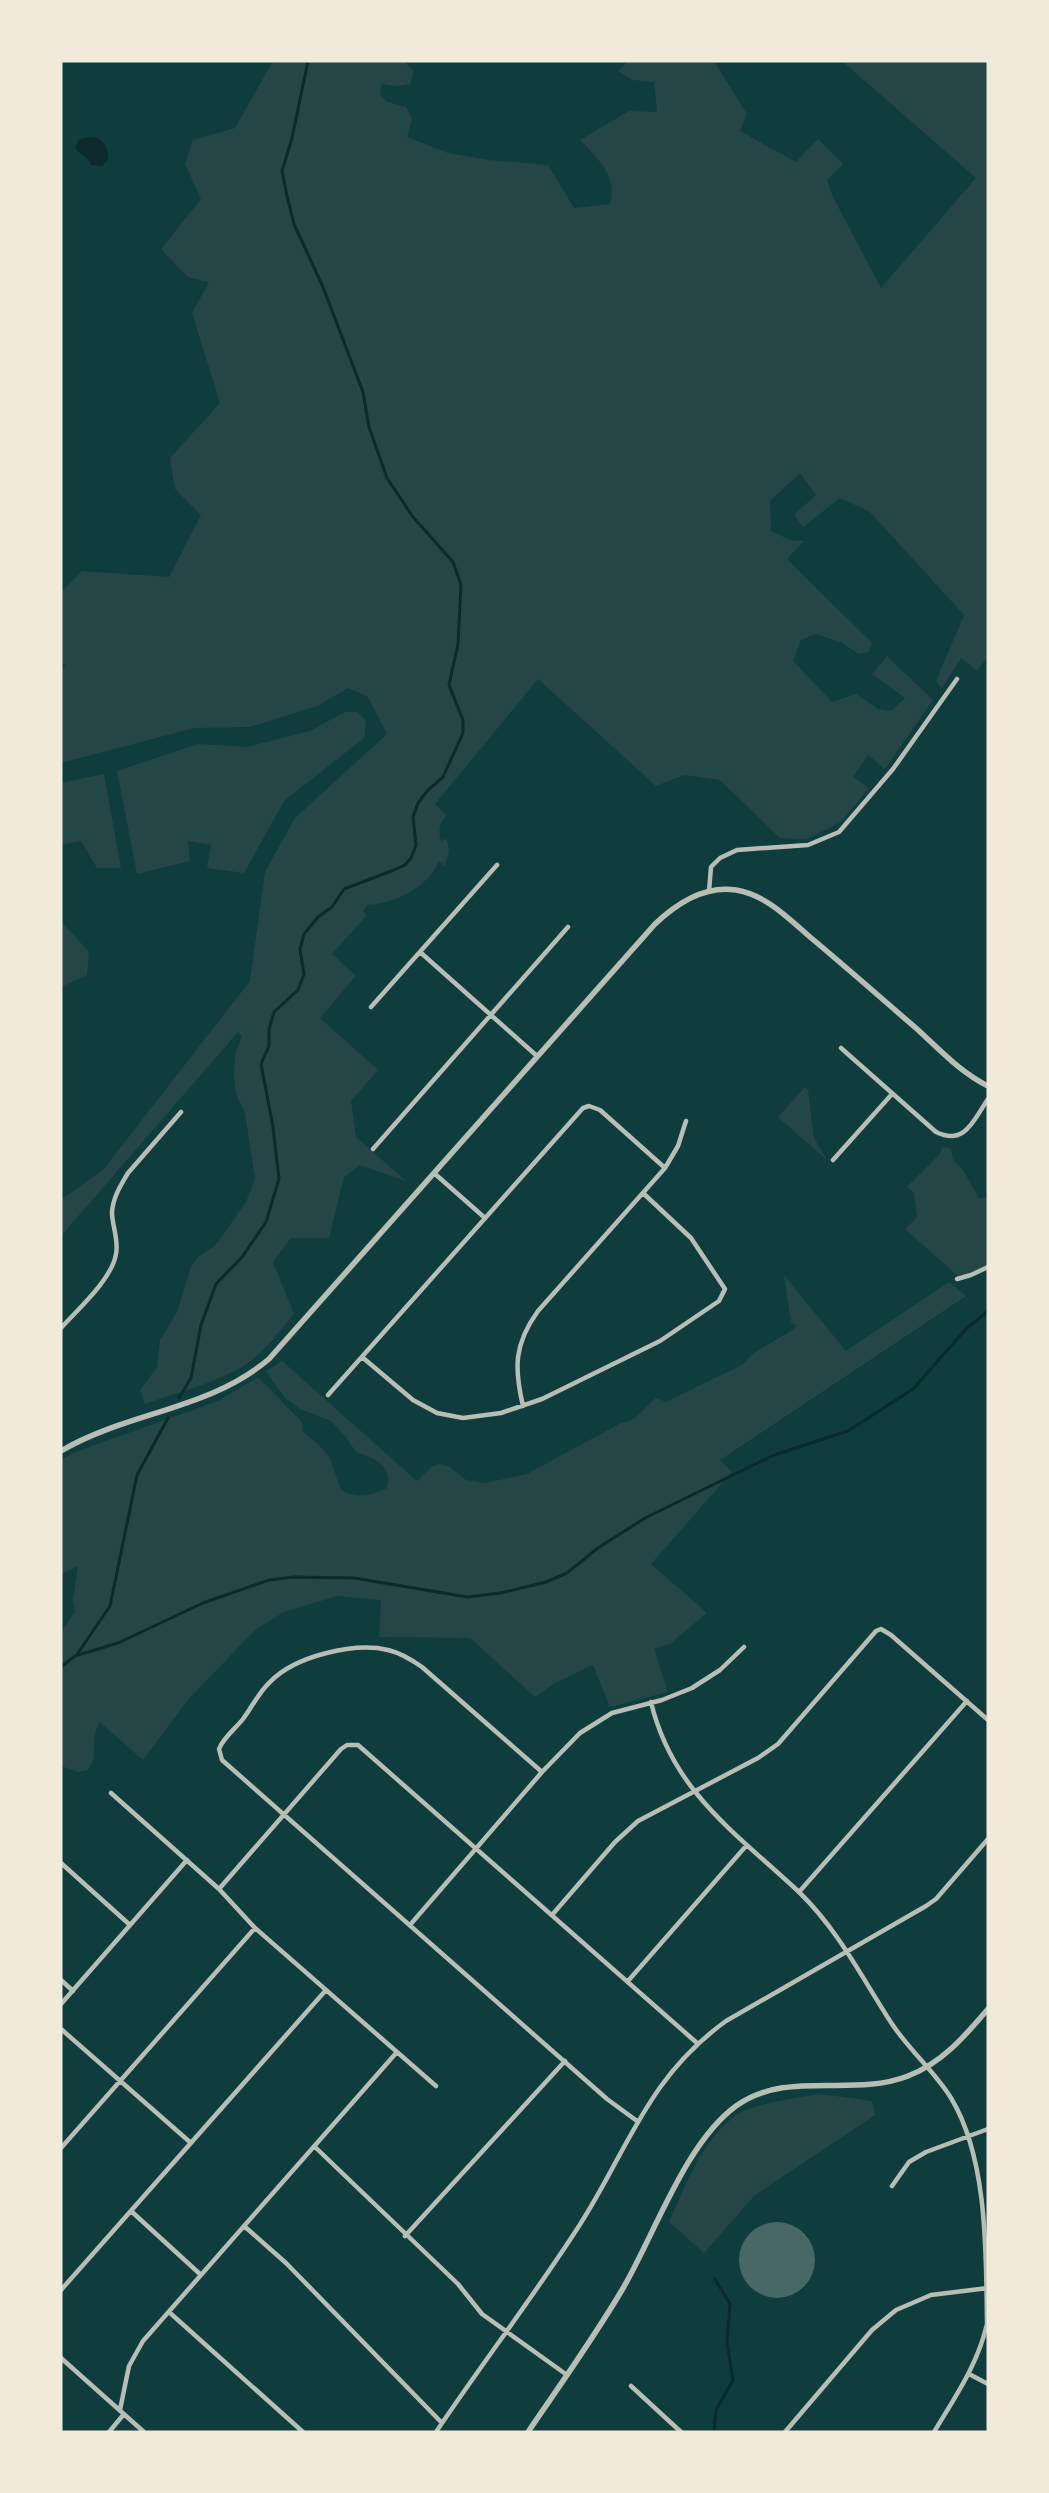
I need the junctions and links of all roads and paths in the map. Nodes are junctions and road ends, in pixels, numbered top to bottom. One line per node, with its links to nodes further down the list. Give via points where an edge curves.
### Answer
1 (957, 679): 3 (street, via 893,769 846,826 830,838 808,846 728,853 711,867)
2 (497, 865): 5 (street)
3 (709, 891): 9 (street, via 681,902 655,924); 10 (street, via 737,890 771,905 956,1064)
4 (568, 928): 7 (street)
5 (420, 952): 6 (street); 7 (street)
6 (371, 1007)
7 (491, 1015): 9 (street); 15 (street)
8 (841, 1048): 11 (street)
9 (537, 1056): 18 (street)
10 (988, 1086)
11 (892, 1094): 12 (street, via 936,1132 949,1138 966,1130); 16 (street)
12 (988, 1099)
13 (181, 1112): 23 (street, via 121,1184 112,1213 117,1244 115,1260 105,1278)
14 (686, 1121): 17 (street, via 678,1146)
15 (373, 1149)
16 (833, 1160)
17 (665, 1168): 19 (street); 20 (street, via 600,1110 589,1106 577,1113)
18 (434, 1173): 20 (street); 27 (street, via 301,1325 251,1374 213,1394 103,1432)
19 (643, 1193): 26 (street, via 538,1311 526,1330 516,1365); 26 (street, via 692,1238 722,1281 724,1293 715,1305 660,1341)
20 (485, 1218): 24 (street)
21 (988, 1267): 22 (street)
22 (957, 1279)
23 (61, 1328)
24 (362, 1357): 25 (street); 26 (street, via 413,1400 437,1413 473,1417)
25 (328, 1395)
26 (523, 1406)
27 (61, 1451)
28 (744, 1647): 30 (street, via 702,1683 672,1697)
29 (967, 1701): 31 (street); 33 (street, via 881,1629 778,1744); 42 (street)
30 (651, 1702): 32 (street, via 612,1713 597,1721 580,1732); 33 (street, via 666,1748)
31 (988, 1720)
32 (542, 1772): 35 (street, via 406,1656 370,1648 322,1655 299,1662 269,1682 219,1749 222,1760); 38 (street)
33 (694, 1792): 37 (street); 43 (street, via 631,1826)
34 (110, 1793): 39 (street)
35 (285, 1815): 38 (street, via 341,1749 352,1744 361,1747); 41 (street); 44 (street)
36 (988, 1839): 47 (street, via 936,1898 906,1919)
37 (746, 1846): 42 (street); 49 (street)
38 (476, 1849): 43 (street); 44 (street)
39 (187, 1860): 41 (street); 45 (street)
40 (61, 1863): 45 (street)
41 (219, 1889): 46 (street)
42 (799, 1892): 47 (street)
43 (552, 1914): 49 (street)
44 (410, 1924): 57 (street)
45 (130, 1925): 50 (street)
46 (255, 1928): 51 (street); 59 (street)
47 (848, 1951): 55 (street, via 726,2021); 58 (street, via 892,2023)
48 (61, 1980): 50 (street)
49 (628, 1981): 55 (street)
50 (73, 1990): 52 (street)
51 (326, 1990): 56 (street); 64 (street)
52 (61, 2004)
53 (988, 2009): 58 (street, via 954,2047)
54 (61, 2029): 59 (street)
55 (697, 2043): 61 (street, via 657,2089)
56 (397, 2052): 60 (street); 66 (street)
57 (565, 2061): 61 (street); 70 (street)
58 (926, 2067): 63 (street, via 951,2099); 78 (street, via 903,2078 880,2083 775,2088 737,2105 696,2150 623,2289)
59 (120, 2081): 64 (street); 65 (street)
60 (436, 2086)
61 (637, 2121): 75 (street, via 580,2224)
62 (988, 2129): 63 (street)
63 (968, 2136): 67 (street, via 909,2162); 72 (street, via 980,2184)
64 (190, 2143): 68 (street)
65 (61, 2148)
66 (314, 2148): 69 (street); 70 (street)
67 (892, 2186)
68 (131, 2212): 71 (street); 73 (street)
69 (244, 2226): 71 (street); 82 (street, via 286,2263)
70 (405, 2236): 75 (street, via 458,2284 482,2314)
71 (201, 2275): 74 (street)
72 (987, 2288): 77 (street, via 984,2340); 89 (street, via 919,2298 896,2310 872,2330)
73 (61, 2290)
74 (169, 2312): 81 (street, via 133,2356); 85 (street)
75 (506, 2332): 78 (street); 82 (street)
76 (61, 2358): 81 (street)
77 (969, 2374): 79 (street); 90 (street)
78 (567, 2375): 87 (street)
79 (988, 2384)
80 (631, 2386): 88 (street)
81 (122, 2412): 83 (street); 84 (street)
82 (442, 2423): 86 (street)
83 (109, 2432)
84 (144, 2432)
85 (303, 2432)
86 (436, 2432)
87 (528, 2432)
88 (681, 2432)
89 (785, 2432)
90 (934, 2432)

